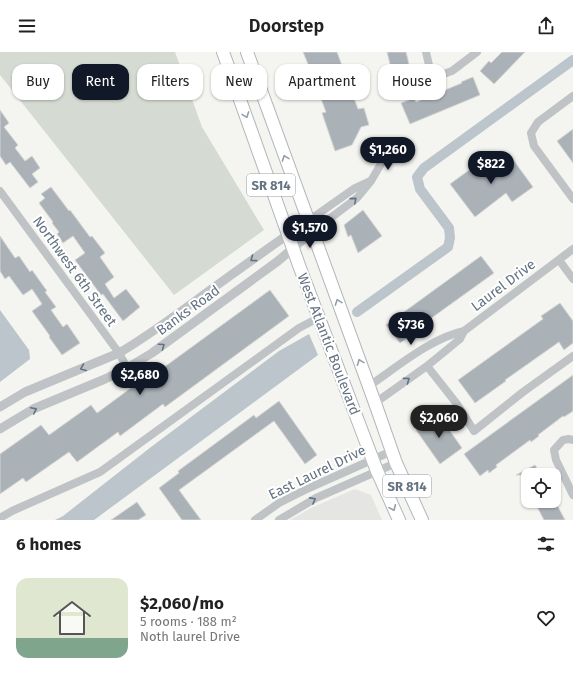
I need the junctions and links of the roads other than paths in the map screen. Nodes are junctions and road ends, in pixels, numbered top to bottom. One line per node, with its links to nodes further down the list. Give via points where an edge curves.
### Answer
1 (223, 52): 11 (main road, West Atlantic Boulevard / SR 814, one-way to 11)
2 (247, 52): 10 (main road, West Atlantic Boulevard / SR 814, one-way to 2)
3 (426, 52): 4 (street, via 432,78 452,71)
4 (478, 52)
5 (573, 96): 9 (street, via 538,122 531,133 534,146)
6 (389, 150): 7 (street, Banks Road)
7 (371, 181): 10 (street, Banks Road, via 355,188); 10 (street, Banks Road, one-way to 7, via 357,198)
8 (0, 191): 18 (street, Northwest 6th Street)
9 (573, 199)
10 (310, 227): 11 (street, Banks Road); 12 (street, Banks Road); 22 (main road, West Atlantic Boulevard / SR 814, one-way to 10)
11 (288, 234): 12 (main road, West Atlantic Boulevard / SR 814); 18 (street, Banks Road, one-way to 18)
12 (293, 249): 16 (main road, West Atlantic Boulevard / SR 814); 21 (street, Banks Road, one-way to 12, via 179,334)
13 (573, 249): 14 (street, Laurel Drive)
14 (559, 260): 15 (street); 17 (street, Laurel Drive)
15 (573, 280)
16 (320, 317): 31 (main road, West Atlantic Boulevard / SR 814); 33 (street, via 299,328 100,472)
17 (464, 331): 20 (street, Laurel Drive, via 460,339); 22 (street, Laurel Drive, via 433,342)
18 (119, 353): 21 (street, Northwest 6th Street); 23 (street, Banks Road, one-way to 23)
19 (573, 356): 20 (street, via 474,431 457,404)
20 (426, 366): 24 (street, Laurel Drive, one-way to 20)
21 (127, 368): 27 (street, Banks Road, one-way to 21, via 33,409)
22 (369, 386): 24 (main road, West Atlantic Boulevard / SR 814)
23 (14, 399): 25 (street, Banks Road); 26 (street)
24 (376, 403): 29 (main road, West Atlantic Boulevard / SR 814)
25 (0, 407)
26 (0, 411)
27 (0, 429)
28 (573, 440): 32 (street, via 562,440 554,450 556,460)
29 (392, 451): 30 (main road, West Atlantic Boulevard / SR 814); 31 (street, East Laurel Drive)
30 (396, 463): 31 (street, East Laurel Drive); 37 (main road, West Atlantic Boulevard / SR 814)
31 (374, 466): 34 (street, East Laurel Drive, via 279,503); 35 (street, East Laurel Drive, one-way to 31); 36 (main road, West Atlantic Boulevard / SR 814, one-way to 36)
32 (573, 495)
33 (0, 518)
34 (255, 520)
35 (279, 520)
36 (399, 520)
37 (422, 520)

